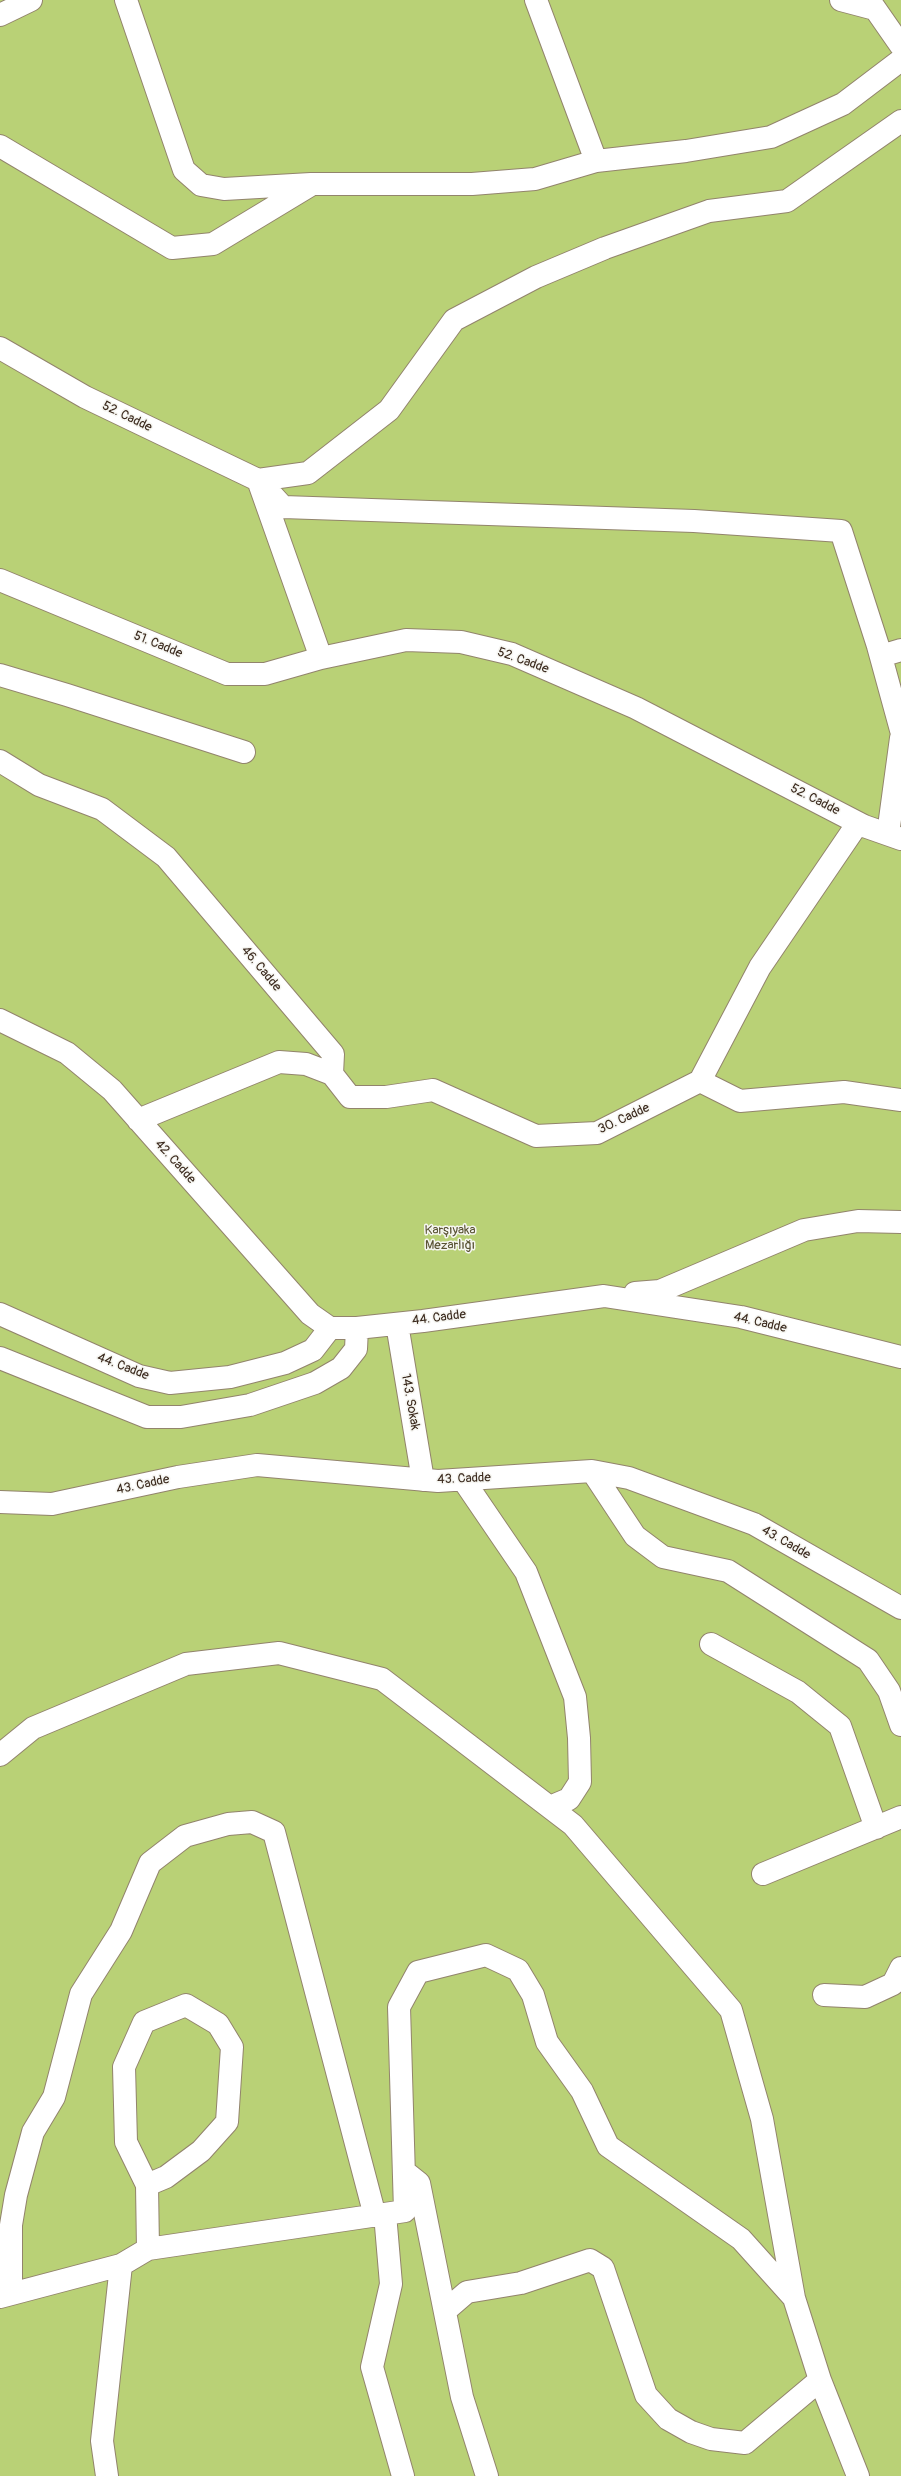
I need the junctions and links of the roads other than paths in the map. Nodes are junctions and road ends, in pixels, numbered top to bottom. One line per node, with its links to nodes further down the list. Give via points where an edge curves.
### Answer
1 (31, 0): 6 (lane)
2 (126, 0): 12 (lane, via 184,170 202,185 224,189)
3 (536, 0): 11 (lane)
4 (841, 0): 5 (lane)
5 (872, 4): 7 (lane)
6 (0, 15)
7 (901, 46)
8 (901, 60): 11 (lane, via 843,104 771,137 686,151)
9 (901, 121): 14 (lane, via 787,202 709,211 605,248 536,277 454,320 389,410 308,473)
10 (0, 146): 12 (lane, via 172,248 213,244)
11 (596, 160): 12 (lane, via 535,179 419,185)
12 (311, 184)
13 (0, 348): 14 (lane, 52. Cadde, via 85,397)
14 (258, 480): 16 (lane, 52. Cadde, via 283,506 694,521 841,531); 17 (lane)
15 (0, 580): 17 (lane, 51. Cadde, via 227,674 265,674)
16 (891, 653): 19 (lane)
17 (321, 658): 23 (lane, 52. Cadde, via 406,640 461,642 512,654 636,708)
18 (0, 675): 21 (lane)
19 (901, 730)
20 (901, 738): 24 (lane)
21 (244, 752)
22 (0, 762): 26 (lane, 46. Cadde, via 39,785 102,809 166,857 333,1054)
23 (858, 823): 24 (lane, 52. Cadde); 27 (lane, via 760,967)
24 (894, 836)
25 (0, 1020): 29 (lane, 42. Cadde, via 67,1053 112,1090)
26 (332, 1074): 27 (lane, 30. Cadde, via 350,1097 386,1097 433,1090 536,1136 597,1133); 29 (lane, via 306,1064 279,1062)
27 (700, 1081): 28 (lane, via 740,1101 844,1092)
28 (901, 1100)
29 (138, 1120): 34 (lane, 42. Cadde, via 310,1314)
30 (901, 1222): 31 (lane, via 858,1220 804,1230 660,1291)
31 (604, 1296): 33 (lane, 44. Cadde); 36 (lane, 44. Cadde, via 741,1317)
32 (0, 1314): 34 (lane, 44. Cadde, via 139,1376 170,1383 230,1377 285,1363 313,1350)
33 (397, 1324): 35 (lane, 44. Cadde); 39 (lane, 143. Sokak)
34 (330, 1328): 35 (lane, 44. Cadde)
35 (357, 1328): 37 (lane, via 356,1349 341,1368 314,1383 250,1405 181,1417 147,1416)
36 (901, 1357)
37 (0, 1358)
38 (592, 1471): 40 (lane, 43. Cadde); 42 (lane, 43. Cadde, via 629,1478 754,1524); 44 (lane, via 636,1536 663,1557 728,1571 868,1660 889,1691)
39 (423, 1480): 40 (lane, 43. Cadde); 41 (lane, 43. Cadde, via 257,1465 178,1477 52,1504)
40 (464, 1481): 46 (lane, via 526,1572 575,1697 580,1782 569,1799)
41 (0, 1502)
42 (901, 1608)
43 (711, 1644): 48 (lane, via 798,1692 840,1726)
44 (901, 1725)
45 (0, 1755): 46 (lane, via 33,1728 186,1664 279,1653 382,1679)
46 (550, 1807): 58 (lane, via 573,1825 731,2010 762,2119)
47 (901, 1817): 48 (lane)
48 (876, 1828): 49 (lane)
49 (763, 1874)
50 (901, 1968): 51 (lane, via 893,1984 865,1997)
51 (824, 1995)
52 (404, 2171): 54 (lane, via 405,2211); 58 (lane, via 399,2007 418,1972 486,1955 518,1970 533,1995 547,2042 582,2091 608,2146 741,2239); 59 (lane, via 419,2183)
53 (148, 2185): 53 (lane, via 126,2142 124,2067 144,2022 186,2005 218,2024 232,2047 227,2122 201,2151 166,2178); 55 (lane)
54 (380, 2215): 55 (lane); 57 (lane, via 274,1832 252,1822 228,1824 185,1836 150,1863 121,1931 81,1994 54,2097 33,2132 16,2195); 62 (lane, via 391,2284 372,2367)
55 (148, 2249): 56 (lane)
56 (121, 2265): 57 (lane); 61 (lane, via 102,2441)
57 (6, 2295)
58 (794, 2298): 60 (lane)
59 (445, 2311): 60 (lane, via 467,2292 521,2283 590,2260 603,2268 646,2395 668,2420 711,2439 745,2443); 63 (lane, via 462,2397)
60 (820, 2380): 64 (lane)
61 (107, 2476)
62 (403, 2476)
63 (487, 2476)
64 (858, 2476)

